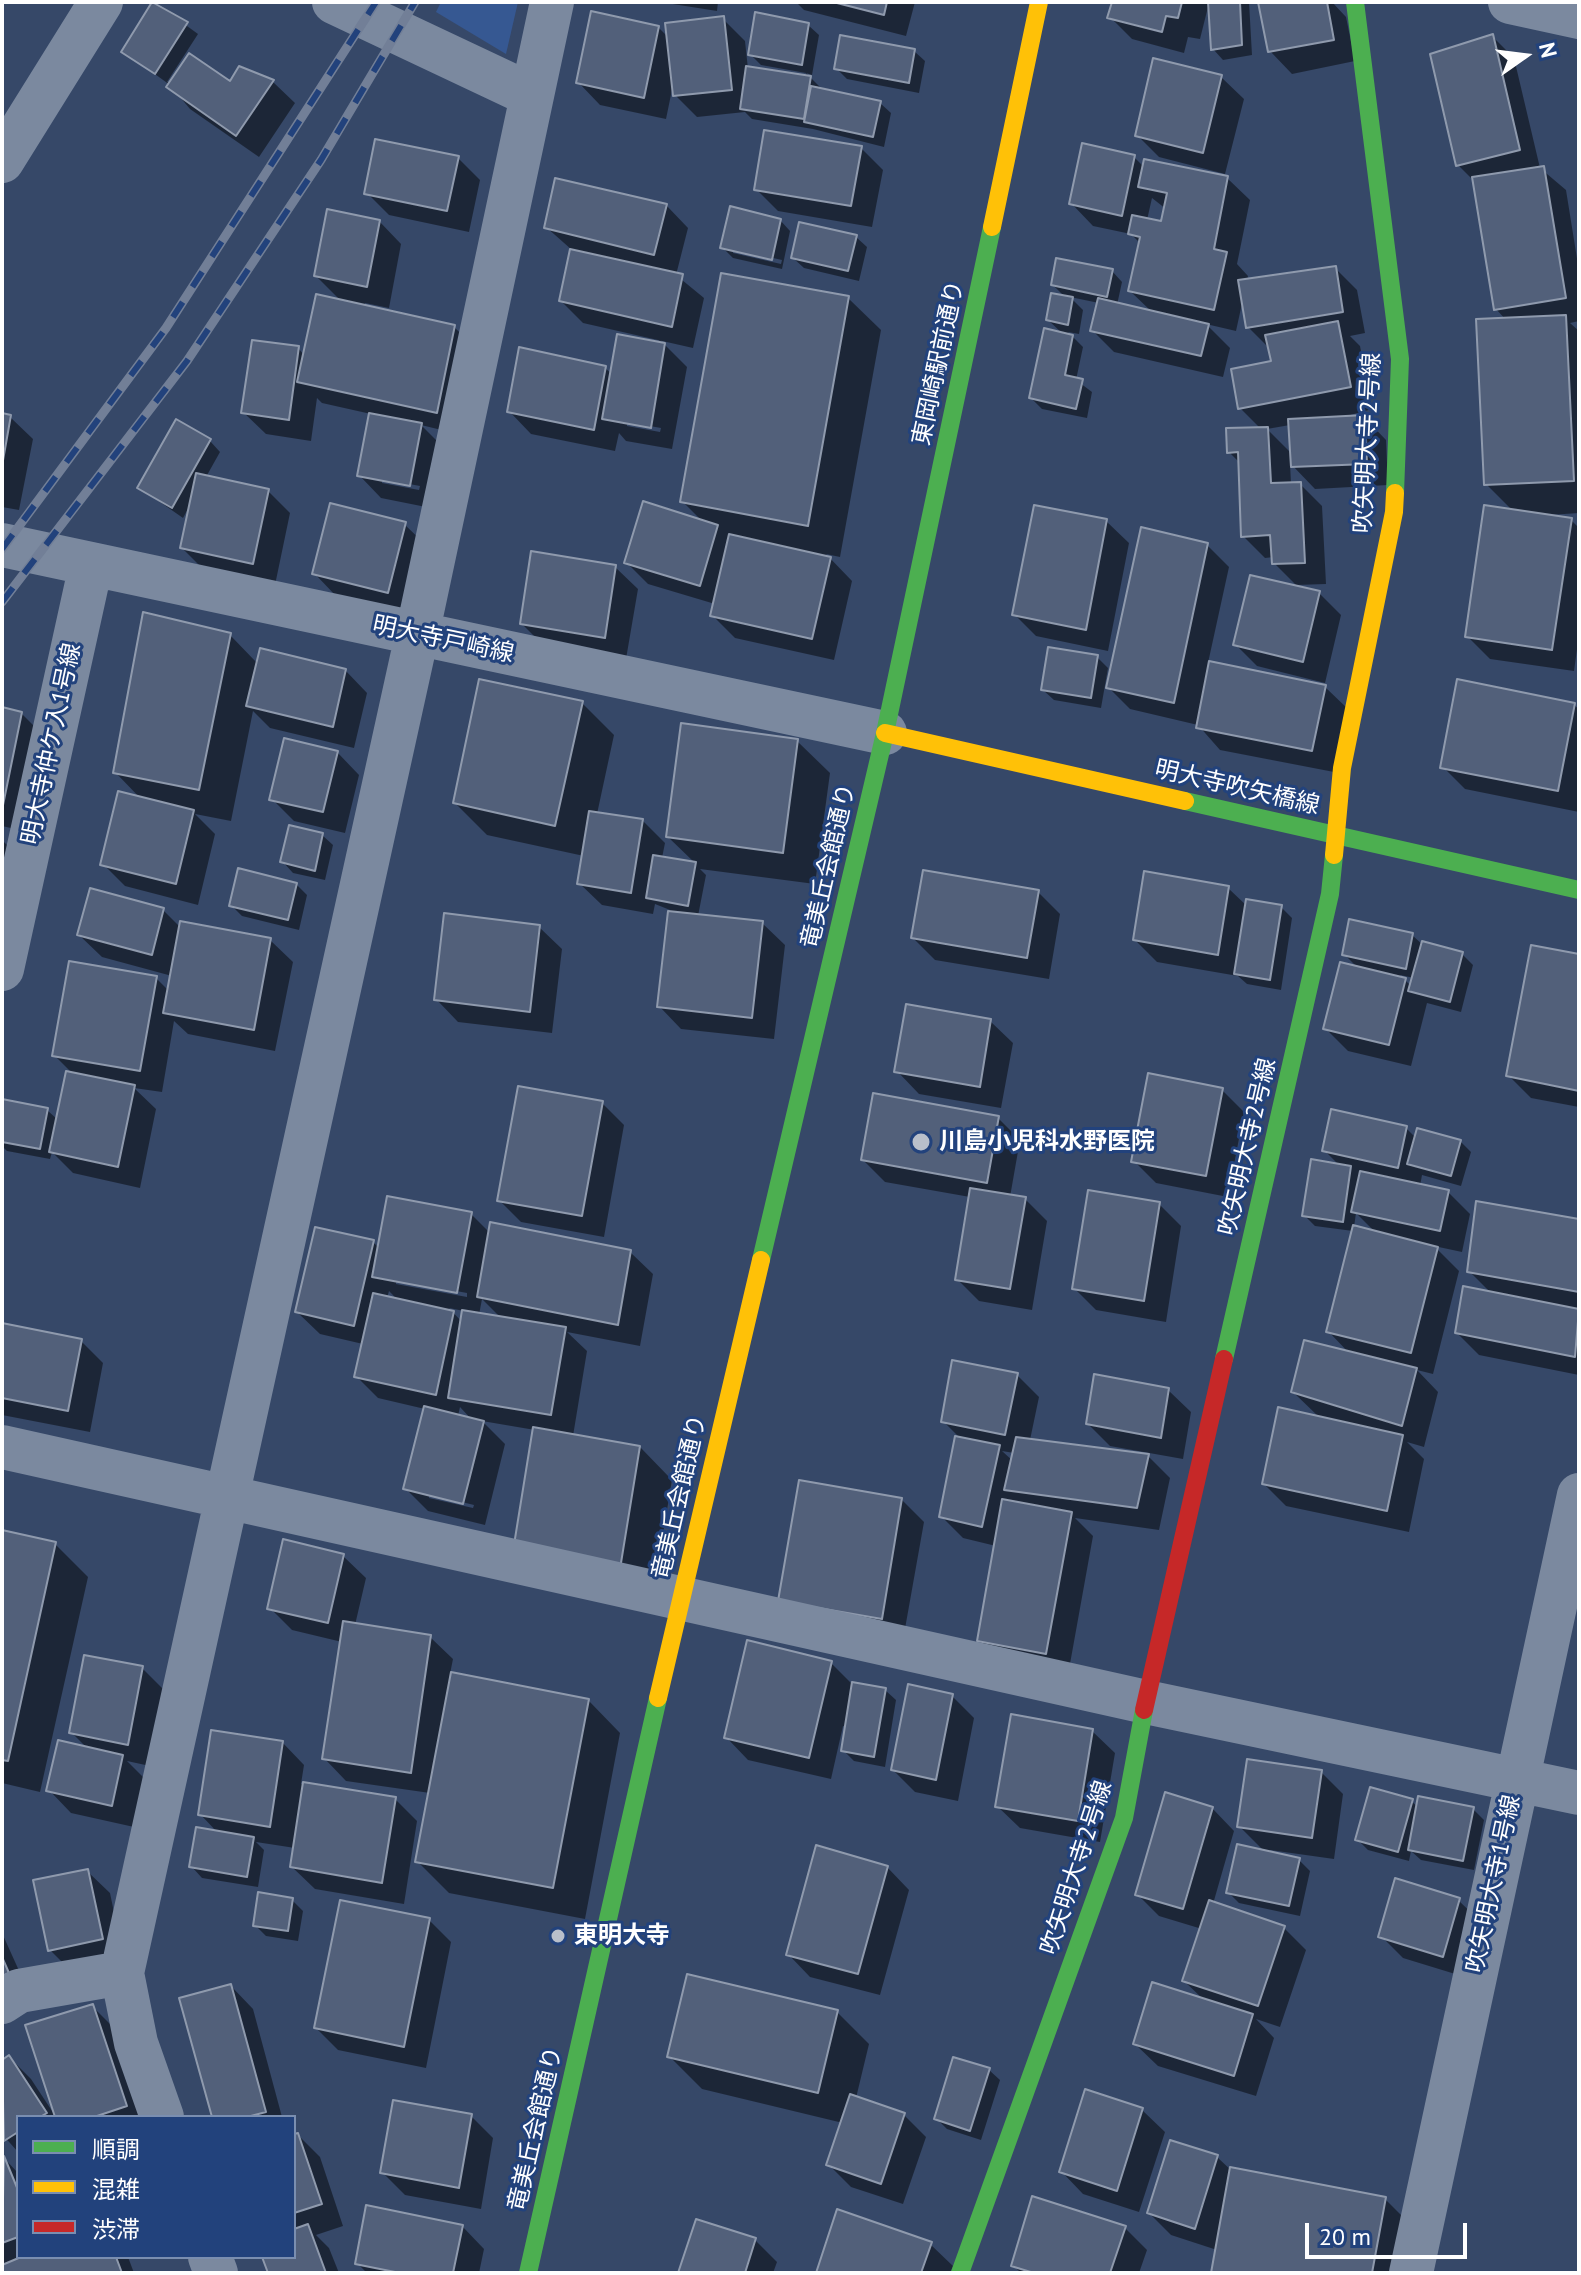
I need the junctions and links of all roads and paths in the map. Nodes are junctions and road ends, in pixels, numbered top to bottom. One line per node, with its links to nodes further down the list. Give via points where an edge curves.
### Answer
1 (101, 2): 9 (street)
2 (334, 2): 8 (street)
3 (552, 2): 8 (street)
4 (1039, 2): 13 (street, 東岡崎駅前通り)
5 (1355, 2): 14 (street, 吹矢明大寺2号線, via 1400,359 1394,512 1342,768)
6 (1510, 2): 7 (street)
7 (1579, 17)
8 (531, 95): 12 (street)
9 (2, 161)
10 (2, 545): 11 (street, 明大寺戸崎線)
11 (91, 565): 12 (street, 明大寺戸崎線); 16 (street, 明大寺仲ケ入1号線)
12 (417, 635): 13 (street, 明大寺戸崎線); 19 (street)
13 (885, 733): 14 (street, 明大寺吹矢橋線); 20 (street, 竜美丘会館通り)
14 (1336, 835): 15 (street, 明大寺吹矢橋線); 21 (street, 吹矢明大寺2号線, via 1330,894)
15 (1579, 890)
16 (2, 969)
17 (2, 1447): 19 (street)
18 (1579, 1495): 22 (street, 吹矢明大寺1号線)
19 (228, 1497): 20 (street); 24 (street)
20 (681, 1597): 21 (street); 27 (street, 竜美丘会館通り)
21 (1146, 1702): 22 (street); 28 (street, 吹矢明大寺2号線, via 1124,1818)
22 (1517, 1779): 23 (street); 29 (street, 吹矢明大寺1号線)
23 (1579, 1793)
24 (122, 1973): 25 (street, via 19,1991); 26 (street, via 136,2043)
25 (2, 2002)
26 (161, 2115)
27 (528, 2273)
28 (960, 2273)
29 (1411, 2273)

